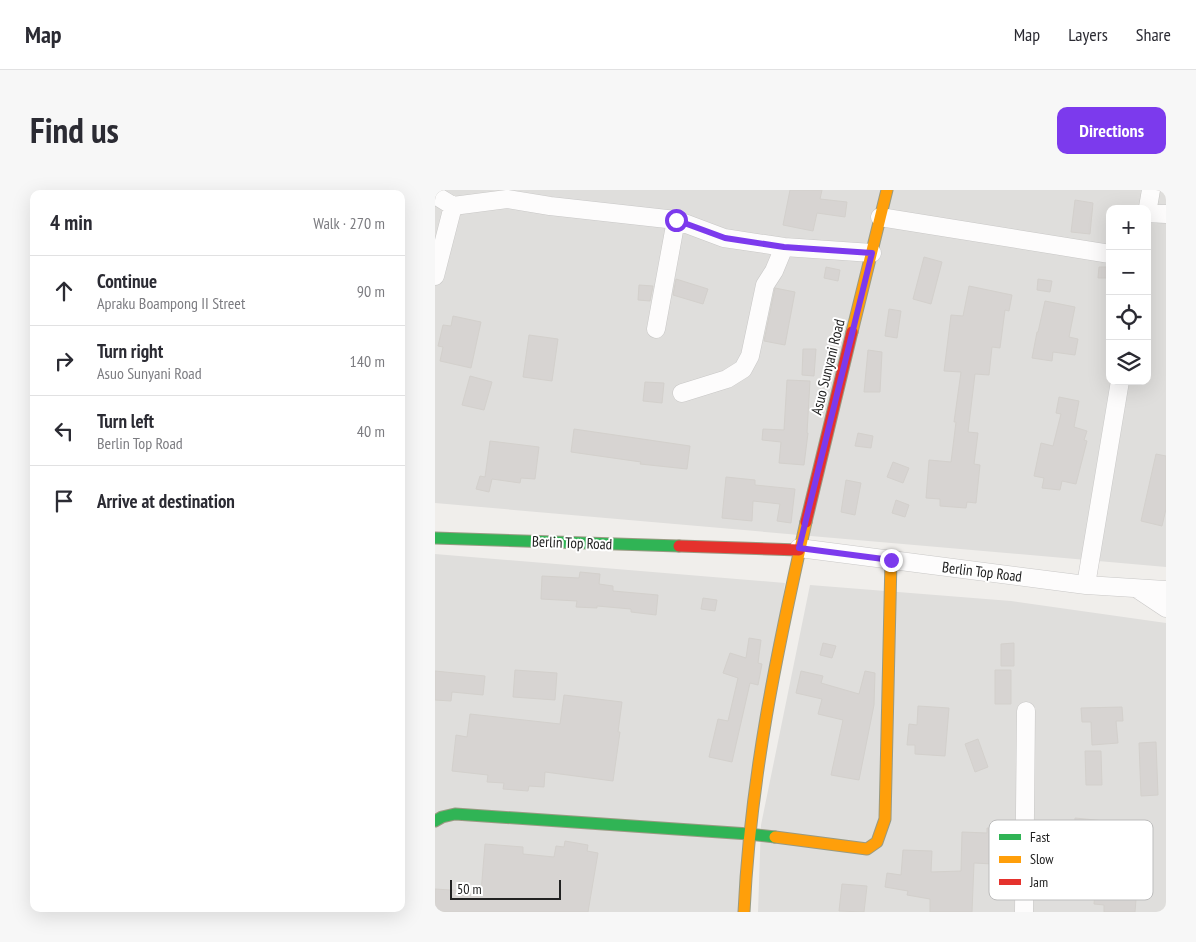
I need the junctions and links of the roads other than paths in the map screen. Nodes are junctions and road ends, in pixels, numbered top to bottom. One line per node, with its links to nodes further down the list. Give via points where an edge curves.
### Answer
1 (887, 190): 8 (street, Asuo Sunyani Road)
2 (1151, 190): 4 (street)
3 (435, 195): 5 (street)
4 (1148, 205)
5 (453, 206): 9 (street, via 507,199); 13 (street)
6 (1151, 213): 7 (street)
7 (1166, 214)
8 (880, 217): 11 (street, Asuo Sunyani Road); 12 (street)
9 (676, 220): 10 (street, via 725,238); 14 (street)
10 (784, 247): 11 (street); 16 (street, via 765,285 750,356 743,369 727,379)
11 (872, 253): 18 (street, Asuo Sunyani Road)
12 (1106, 253)
13 (435, 276)
14 (656, 329)
15 (1118, 385): 20 (street)
16 (682, 393)
17 (435, 538): 18 (street, Berlin Top Road)
18 (799, 549): 19 (street, Berlin Top Road); 27 (street, Asuo Sunyani Road, via 769,696)
19 (891, 560): 20 (street, Berlin Top Road); 27 (street, via 885,819 877,842 867,849)
20 (1086, 585): 21 (street, Berlin Top Road)
21 (1136, 588): 22 (street, Berlin Top Road); 23 (street)
22 (1166, 590)
23 (1166, 608)
24 (1026, 710): 25 (street)
25 (1025, 820)
26 (435, 821): 27 (street, via 455,814)
27 (749, 834): 28 (street, Asuo Sunyani Road)
28 (744, 912)

